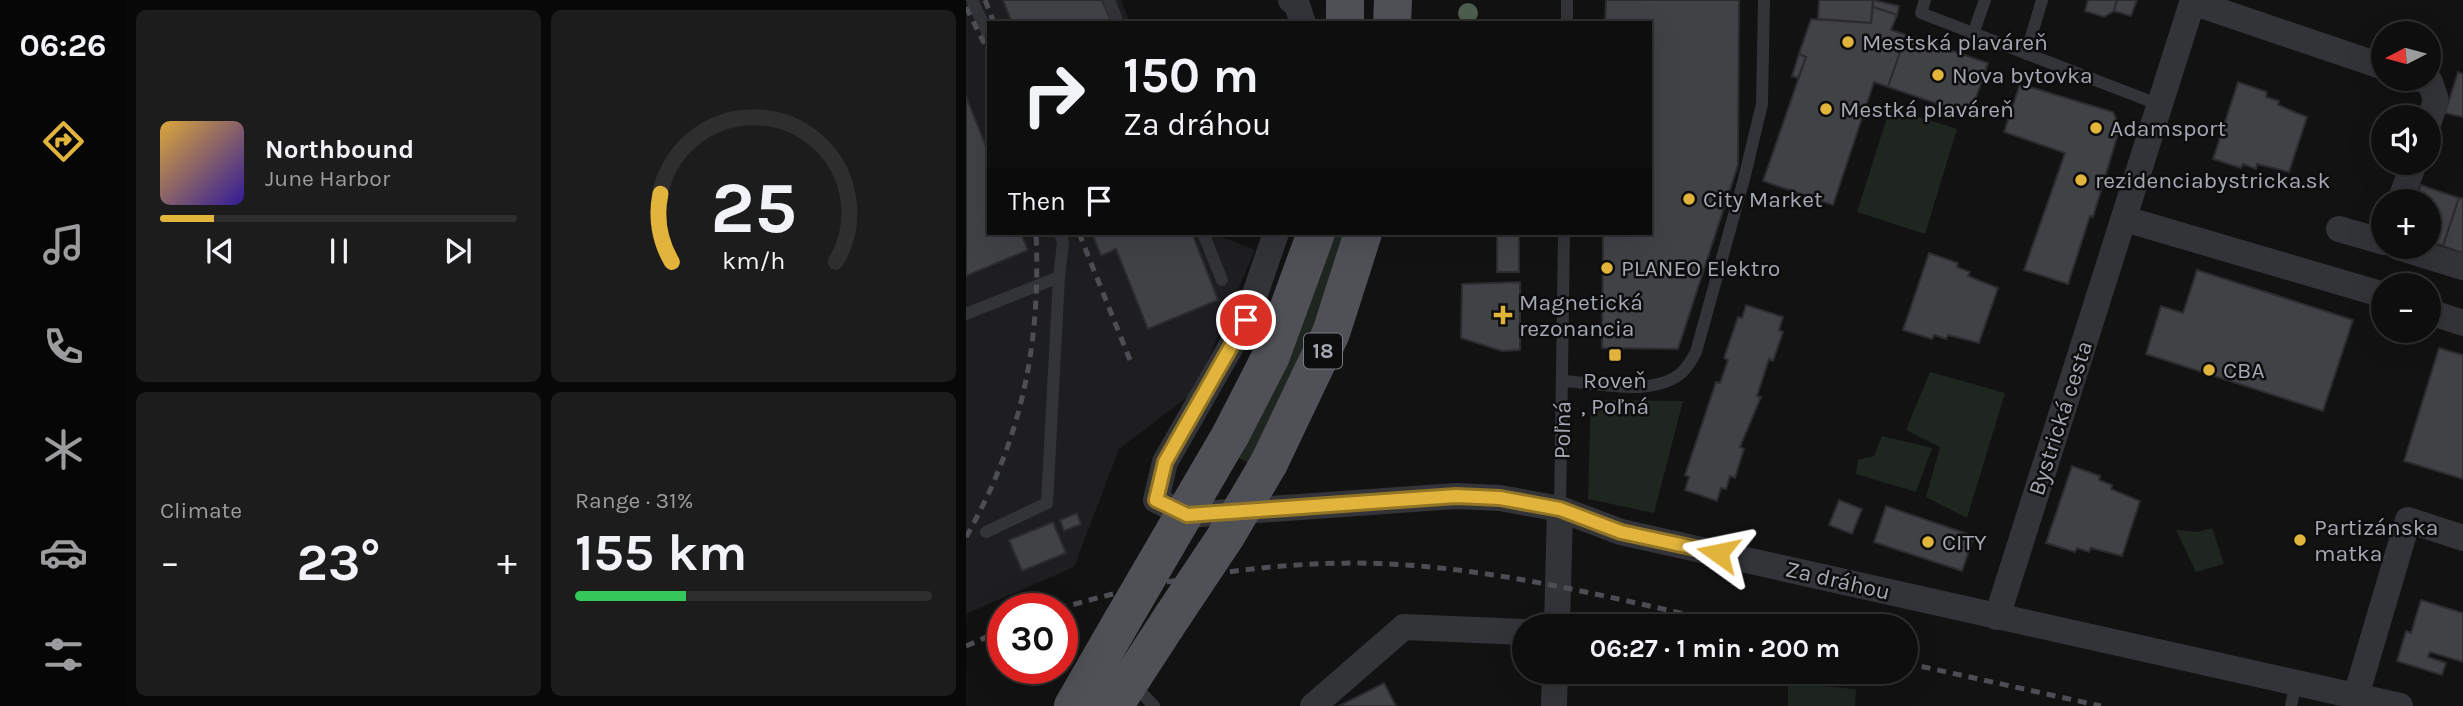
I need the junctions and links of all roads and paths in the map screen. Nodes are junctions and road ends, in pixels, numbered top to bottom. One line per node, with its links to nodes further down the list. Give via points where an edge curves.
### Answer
1 (972, 0): 15 (lane)
2 (1109, 0): 11 (lane)
3 (1291, 0): 12 (street)
4 (1345, 0): 13 (main road)
5 (1567, 0): 14 (lane)
6 (1764, 0): 37 (lane, via 1762,104 1696,352 1683,372 1667,382 1626,386)
7 (1925, 0): 16 (lane, via 1921,13)
8 (1985, 0): 16 (lane)
9 (2042, 0): 17 (lane)
10 (2193, 1): 18 (street, Bystrická cesta); 19 (street, Bystrická cesta)
11 (1117, 21)
12 (1302, 21)
13 (1345, 21)
14 (1567, 21)
15 (987, 32)
16 (1973, 34): 17 (lane)
17 (2026, 54): 19 (lane)
18 (2371, 63)
19 (2160, 105): 20 (street, Bystrická cesta)
20 (2125, 219): 33 (street); 42 (street, Bystrická cesta)
21 (2339, 229): 28 (street)
22 (1061, 235): 31 (lane)
23 (1204, 235): 32 (lane)
24 (1275, 235): 38 (street, Za dráhou, via 1246,320 1165,462 1156,500 1187,515 1456,496)
25 (1315, 235): 48 (main road, 18, bridge, via 1271,356 1231,434)
26 (1362, 235): 47 (main road, 18, bridge, via 1331,333 1269,463 1172,617)
27 (1564, 235): 37 (lane, Poľná)
28 (2371, 238)
29 (2437, 259): 30 (street)
30 (2463, 267)
31 (1059, 277): 34 (lane); 39 (lane, via 1047,503)
32 (1222, 280)
33 (2371, 291)
34 (966, 314)
35 (2441, 316): 36 (street)
36 (2463, 323)
37 (1563, 380): 38 (lane, Poľná)
38 (1560, 509): 41 (street, Poľná); 42 (street, Za dráhou, via 1621,532)
39 (986, 532)
40 (2463, 538): 46 (street, via 2409,520)
41 (1557, 614)
42 (1997, 617): 45 (street, Za dráhou)
43 (1512, 632): 49 (street, via 1404,627)
44 (1555, 684): 50 (street)
45 (2294, 695): 46 (street, Za dráhou)
46 (2356, 696): 51 (street, Za dráhou)
47 (1133, 698)
48 (1073, 706)
49 (1313, 706)
50 (1554, 706)
51 (2400, 706)

